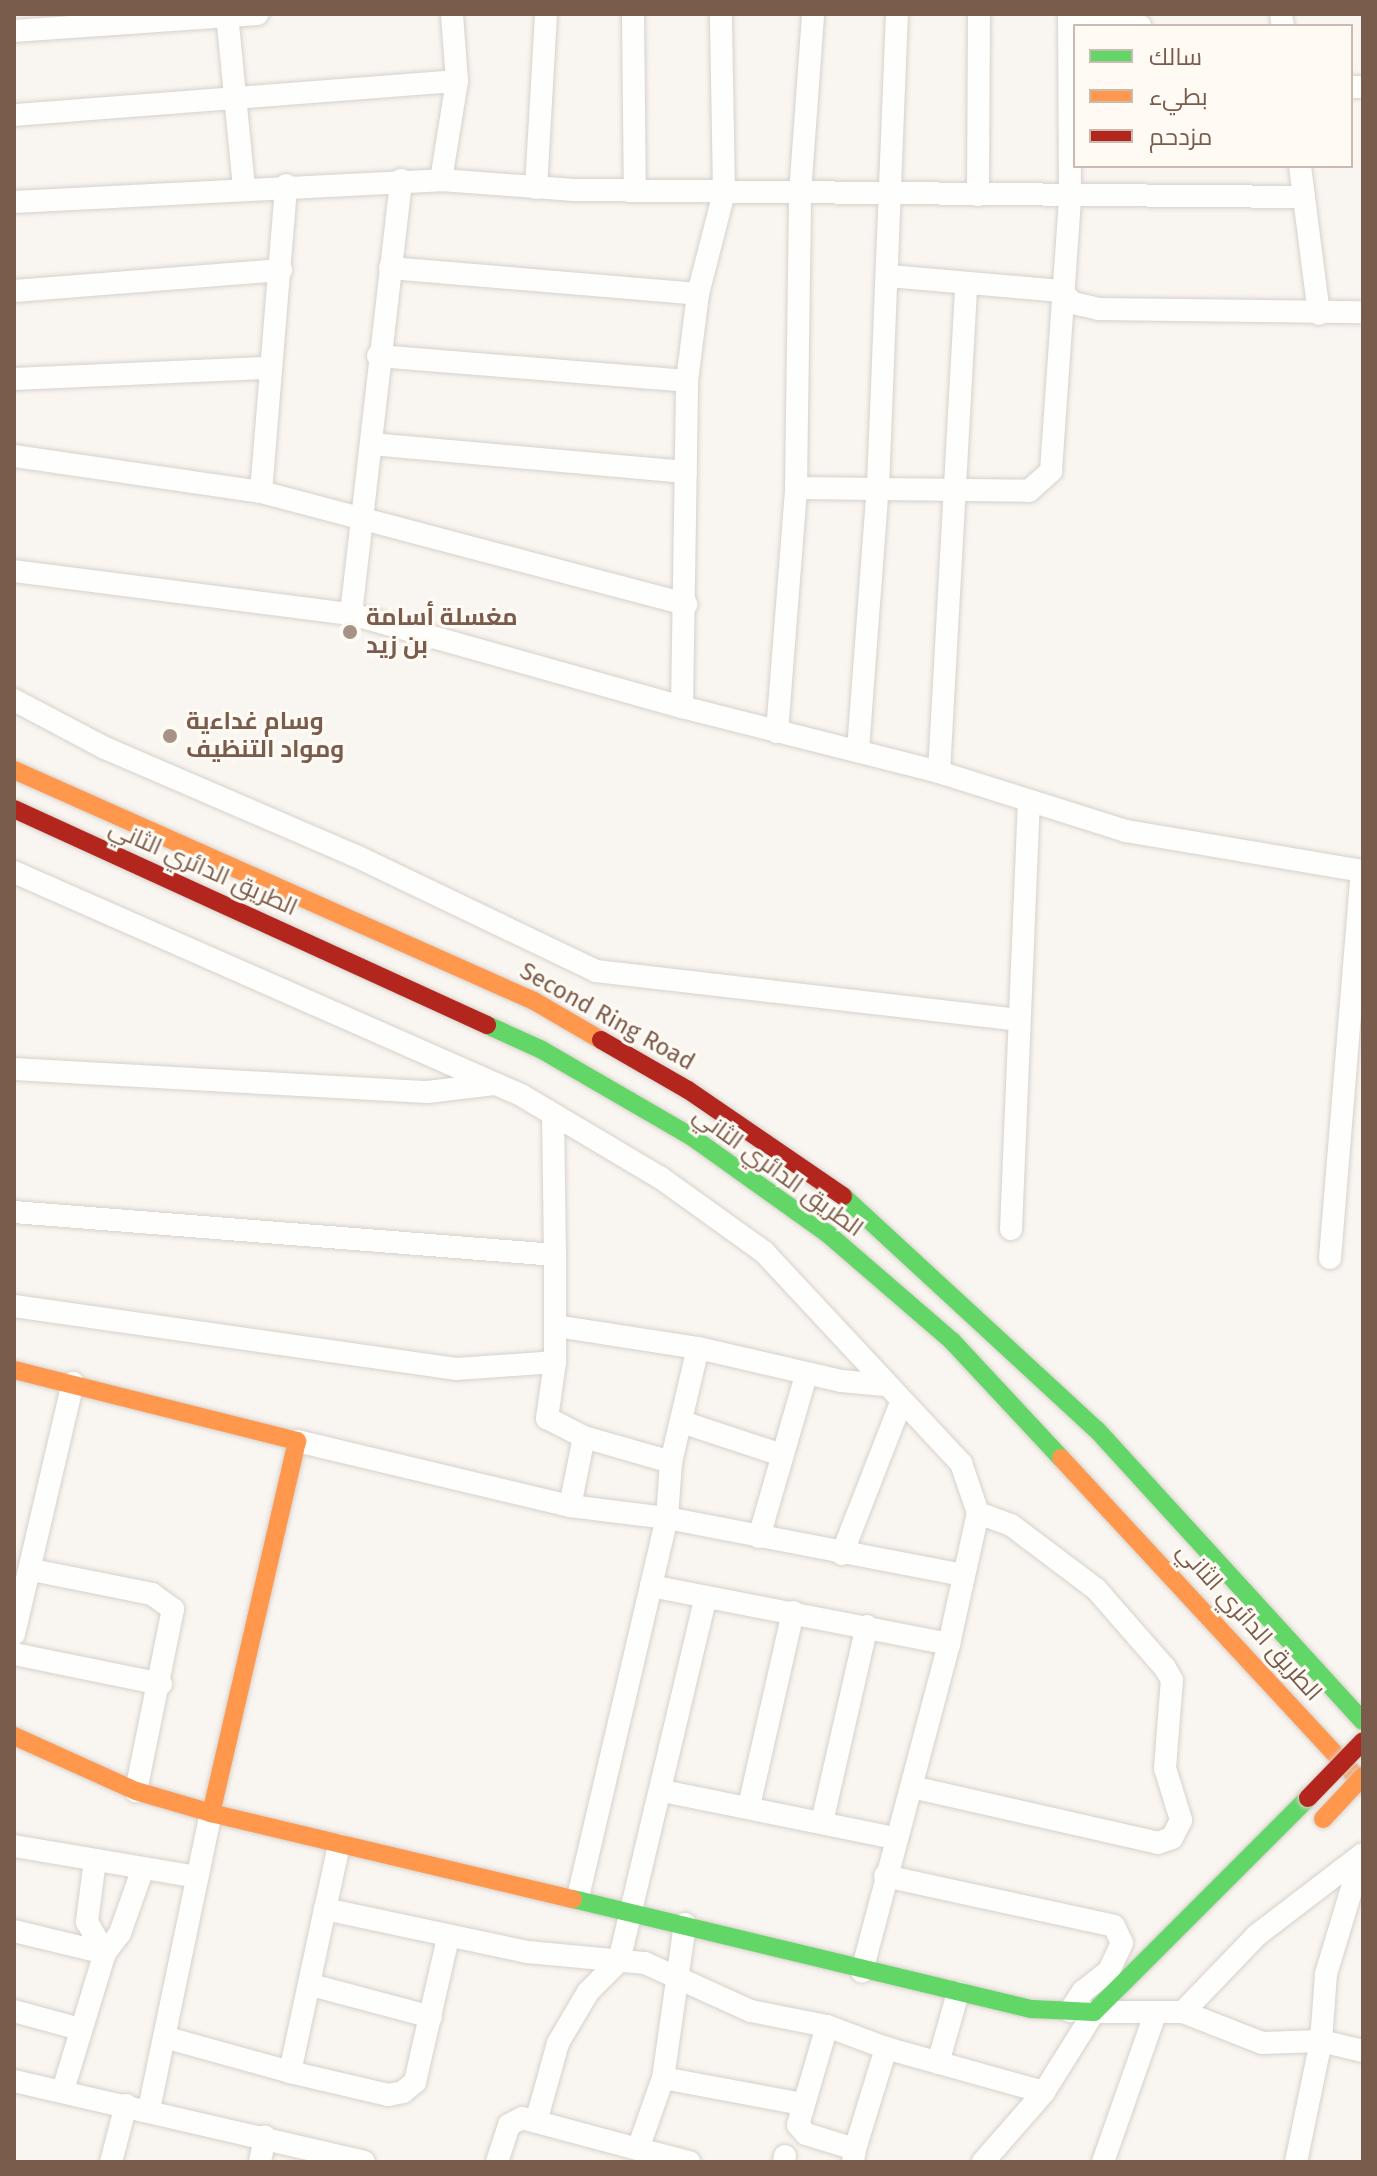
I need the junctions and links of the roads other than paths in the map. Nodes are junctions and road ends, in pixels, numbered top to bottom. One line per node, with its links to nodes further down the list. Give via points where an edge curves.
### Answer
1 (257, 14): 9 (street)
2 (452, 14): 13 (street)
3 (546, 14): 22 (street)
4 (633, 14): 23 (street)
5 (721, 14): 24 (street)
6 (813, 14): 25 (street)
7 (897, 14): 26 (street)
8 (979, 14): 27 (street)
9 (227, 15): 12 (street); 14 (street)
10 (1069, 15): 11 (street); 15 (street)
11 (1127, 24)
12 (14, 31)
13 (457, 81): 14 (street); 19 (street)
14 (232, 96): 16 (street); 21 (street)
15 (1072, 97): 29 (street)
16 (14, 115)
17 (1300, 168): 28 (street)
18 (401, 180): 19 (street); 20 (street); 31 (street)
19 (441, 180): 22 (street)
20 (286, 185): 21 (street); 32 (street)
21 (244, 187): 30 (street)
22 (536, 188): 23 (street)
23 (635, 191): 24 (street)
24 (724, 193): 25 (street); 37 (street)
25 (800, 193): 26 (street); 48 (street)
26 (890, 194): 27 (street); 33 (street)
27 (978, 195): 29 (street)
28 (1304, 197): 29 (street); 39 (street)
29 (1070, 198): 36 (street)
30 (14, 202)
31 (390, 268): 37 (street); 40 (street)
32 (281, 270): 35 (street); 41 (street)
33 (889, 276): 34 (street); 47 (street)
34 (966, 285): 36 (street); 49 (street)
35 (14, 291)
36 (1061, 291): 39 (street, via 1073,303 1099,309); 49 (street, via 1051,471 1029,491)
37 (698, 294): 43 (street)
38 (1363, 312): 39 (street)
39 (1319, 314)
40 (378, 356): 43 (street); 44 (street)
41 (270, 368): 42 (street); 50 (street)
42 (14, 379)
43 (687, 381): 46 (street)
44 (371, 444): 46 (street); 51 (street)
45 (14, 456): 50 (street)
46 (686, 472): 53 (street)
47 (878, 486): 48 (street); 49 (street); 58 (street)
48 (796, 488): 57 (street)
49 (958, 490): 61 (street)
50 (261, 492): 51 (street)
51 (364, 516): 53 (street); 54 (street)
52 (14, 571): 54 (street)
53 (686, 604): 56 (street)
54 (351, 614): 56 (street)
55 (14, 700): 69 (street, via 105,748 356,856 596,971)
56 (682, 707): 57 (street)
57 (777, 732): 58 (street)
58 (858, 750): 61 (street)
59 (14, 756): 64 (main road)
60 (14, 770): 64 (main road, Second Ring Road)
61 (939, 772): 62 (street)
62 (1029, 801): 67 (street, via 1126,831); 69 (street)
63 (14, 809): 66 (main road, الطريق الدائري الثاني)
64 (113, 812): 87 (main road, Second Ring Road, via 534,1001 688,1090 859,1207)
65 (14, 819): 66 (main road)
66 (99, 849): 111 (main road, الطريق الدائري الثاني, via 401,981 542,1050 692,1137 828,1234 963,1352)
67 (1362, 871): 76 (street)
68 (14, 872): 71 (street)
69 (1018, 1020): 74 (street)
70 (14, 1069): 71 (street, via 427,1092)
71 (495, 1084): 72 (street)
72 (553, 1115): 75 (street); 84 (street, via 661,1178 764,1252 844,1332)
73 (14, 1212): 75 (street)
74 (1011, 1229)
75 (555, 1255): 78 (street)
76 (1330, 1258)
77 (14, 1306): 80 (street, via 456,1369)
78 (556, 1326): 79 (street); 80 (street)
79 (698, 1348): 82 (street); 86 (street)
80 (555, 1362): 88 (street, via 547,1418)
81 (14, 1370): 83 (main road)
82 (806, 1375): 84 (street); 90 (street)
83 (73, 1383): 89 (main road); 97 (street)
84 (885, 1385): 85 (street)
85 (901, 1403): 93 (street, via 961,1463); 96 (street)
86 (682, 1422): 90 (street); 91 (street)
87 (1097, 1430): 107 (main road, الطريق الدائري الثاني)
88 (584, 1437): 91 (street); 92 (street)
89 (297, 1441): 92 (street); 116 (main road)
90 (782, 1455): 95 (street)
91 (671, 1462): 94 (street)
92 (570, 1506): 94 (street)
93 (978, 1513): 98 (street); 112 (street, via 1011,1525 1096,1589 1165,1668 1172,1680 1165,1768 1181,1820 1172,1838 1158,1843)
94 (667, 1518): 95 (street); 99 (street)
95 (759, 1537): 96 (street)
96 (842, 1554): 98 (street)
97 (32, 1570): 103 (street); 106 (street, via 166,1600 174,1622)
98 (964, 1575): 104 (street)
99 (651, 1586): 100 (street); 127 (street)
100 (706, 1597): 101 (street); 114 (street)
101 (793, 1612): 102 (street); 115 (street)
102 (867, 1626): 104 (street); 117 (street)
103 (14, 1634)
104 (949, 1644): 112 (street)
105 (14, 1654): 106 (street)
106 (161, 1684): 113 (street)
107 (1363, 1721)
108 (14, 1736): 113 (main road)
109 (1363, 1741): 123 (main road, bridge)
110 (1363, 1776): 123 (main road, bridge, via 1323,1819)
111 (1363, 1784)
112 (912, 1787): 118 (street)
113 (136, 1791): 116 (main road)
114 (663, 1791): 115 (street); 129 (street)
115 (749, 1806): 117 (street)
116 (211, 1813): 119 (main road); 126 (street)
117 (822, 1822): 118 (street)
118 (894, 1838): 125 (street)
119 (339, 1845): 127 (main road); 128 (street)
120 (14, 1846): 122 (street)
121 (1363, 1854): 142 (street, via 1257,1935); 148 (street, via 1326,1974)
122 (95, 1860): 124 (street); 133 (street, via 87,1922)
123 (1244, 1866): 141 (main road)
124 (143, 1868): 126 (street); 133 (street, via 120,1933)
125 (885, 1876): 135 (street); 140 (street, via 1114,1926 1122,1943 1109,1971 1083,1991)
126 (197, 1877): 147 (street)
127 (578, 1897): 129 (main road)
128 (325, 1909): 132 (street); 137 (street)
129 (634, 1911): 130 (main road); 134 (street)
130 (685, 1924): 135 (main road); 136 (street)
131 (14, 1931): 133 (street)
132 (448, 1938): 134 (street); 144 (street)
133 (105, 1953): 146 (street)
134 (619, 1961): 136 (street, via 645,1963); 160 (street, via 588,1992 558,2043)
135 (862, 1972): 138 (main road)
136 (680, 1976): 145 (street, via 751,2011); 153 (street)
137 (311, 1985): 144 (street); 152 (street)
138 (958, 1993): 140 (main road, via 1032,2009); 151 (street)
139 (14, 2011): 146 (street)
140 (1070, 2011): 141 (main road)
141 (1094, 2012): 143 (street); 156 (street)
142 (1183, 2012): 143 (street); 148 (street, via 1262,2043)
143 (1155, 2014): 171 (street)
144 (431, 2017): 152 (street, via 415,2082 403,2092 388,2095)
145 (827, 2026): 149 (street); 157 (street)
146 (80, 2029): 155 (street)
147 (164, 2037): 152 (street); 159 (street)
148 (1321, 2041): 150 (street); 164 (street)
149 (886, 2048): 151 (street); 163 (street)
150 (1363, 2051)
151 (938, 2063): 156 (street)
152 (290, 2072)
153 (663, 2078): 157 (street); 162 (street)
154 (14, 2081): 155 (street)
155 (63, 2090): 158 (street)
156 (1044, 2092): 170 (street)
157 (802, 2104): 163 (street, via 801,2131)
158 (126, 2105): 159 (street); 165 (street)
159 (149, 2109): 161 (street)
160 (536, 2122): 162 (street); 168 (street, via 522,2118 509,2125)
161 (265, 2136): 166 (street); 167 (street)
162 (638, 2149): 169 (street)
163 (854, 2156)
164 (1302, 2160)
165 (111, 2162)
166 (260, 2162)
167 (364, 2162)
168 (497, 2162)
169 (689, 2162)
170 (983, 2162)
171 (1103, 2162)

